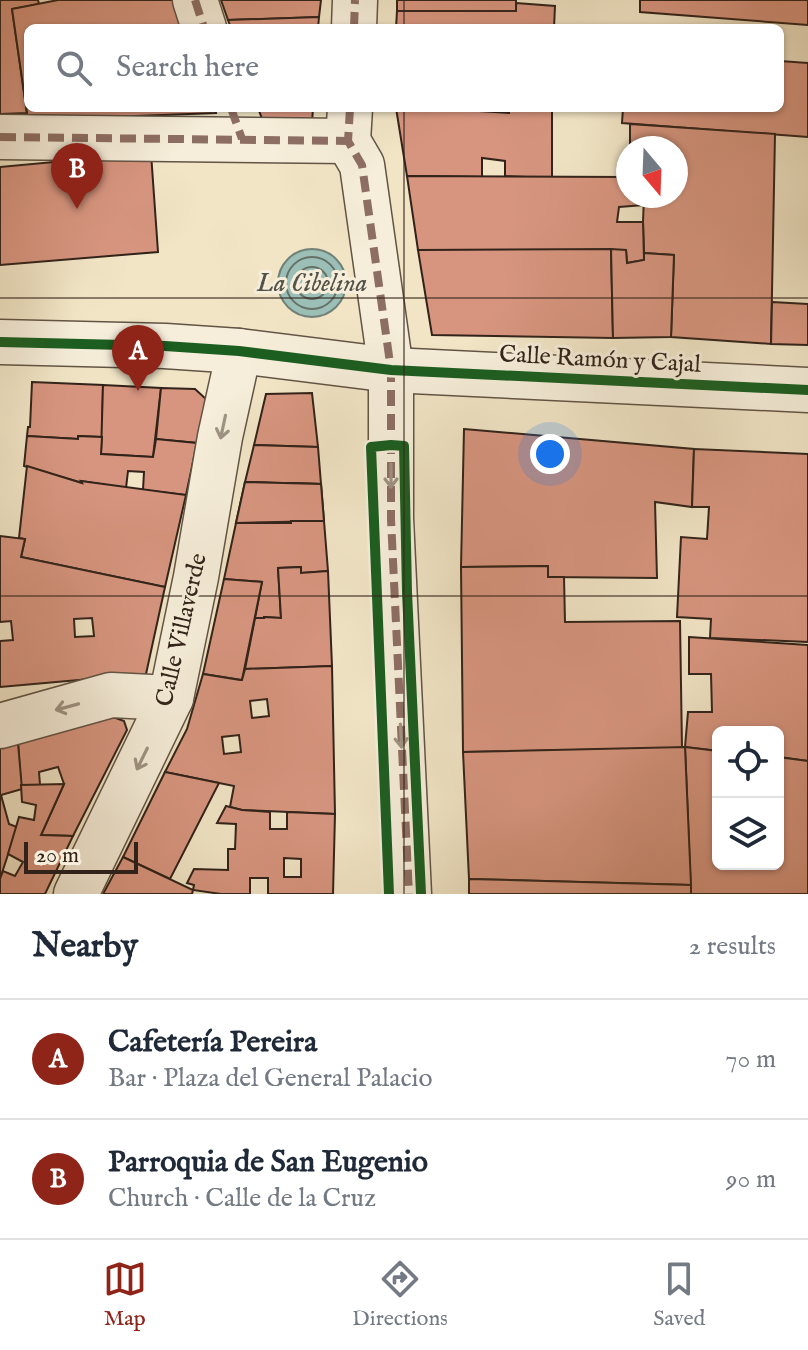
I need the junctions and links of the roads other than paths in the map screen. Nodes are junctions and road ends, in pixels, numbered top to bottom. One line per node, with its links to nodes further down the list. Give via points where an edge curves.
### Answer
1 (195, 0): 3 (street)
2 (355, 0): 4 (street)
3 (203, 24)
4 (354, 24)
5 (236, 124): 6 (street); 7 (street)
6 (349, 125): 10 (street, via 362,165)
7 (0, 137)
8 (0, 342): 9 (street, Calle Ramón y Cajal)
9 (239, 351): 10 (street, Calle Ramón y Cajal); 12 (street, Calle Villaverde, one-way to 12)
10 (391, 370): 11 (street, Calle Ramón y Cajal); 15 (street, one-way to 15, via 391,519)
11 (808, 390)
12 (171, 698): 13 (street, one-way to 13, via 111,695); 14 (street, Calle Villaverde, one-way to 14)
13 (0, 726)
14 (76, 894)
15 (409, 894)

